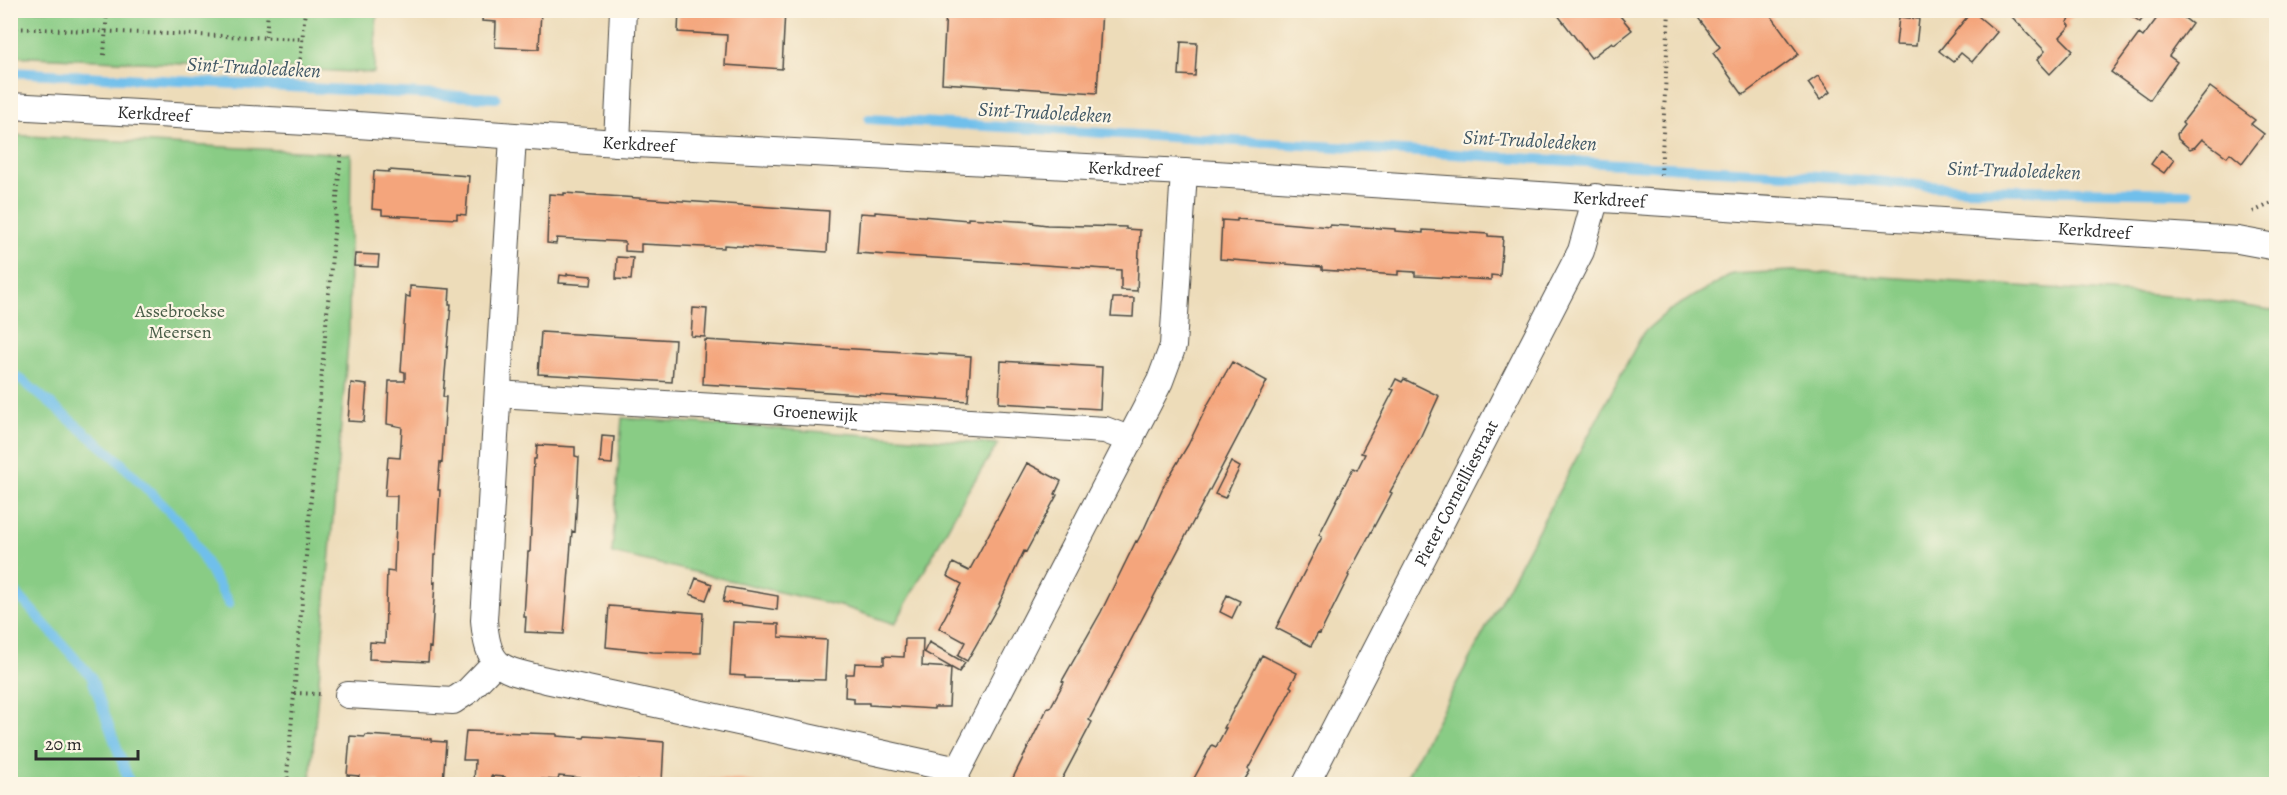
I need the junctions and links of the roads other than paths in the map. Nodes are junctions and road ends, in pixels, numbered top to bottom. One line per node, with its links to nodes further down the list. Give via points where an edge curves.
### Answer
1 (623, 10): 4 (street)
2 (10, 106): 3 (street, Kerkdreef)
3 (513, 137): 4 (street, Kerkdreef); 10 (street)
4 (617, 143): 5 (street, Kerkdreef)
5 (1184, 172): 6 (street, Kerkdreef); 11 (street, via 1173,346)
6 (1596, 197): 8 (street, Kerkdreef); 15 (street, Pieter Corneilliestraat, via 1581,250)
7 (2277, 231): 8 (street, Kerkdreef)
8 (2238, 240): 9 (street, Kerkdreef)
9 (2277, 248)
10 (498, 394): 11 (street, Groenewijk, via 1105,430); 12 (street, via 484,620 486,643)
11 (1131, 440): 14 (street)
12 (495, 663): 13 (street, via 453,701); 14 (street, via 546,680)
13 (348, 695)
14 (954, 777)
15 (1306, 784)

